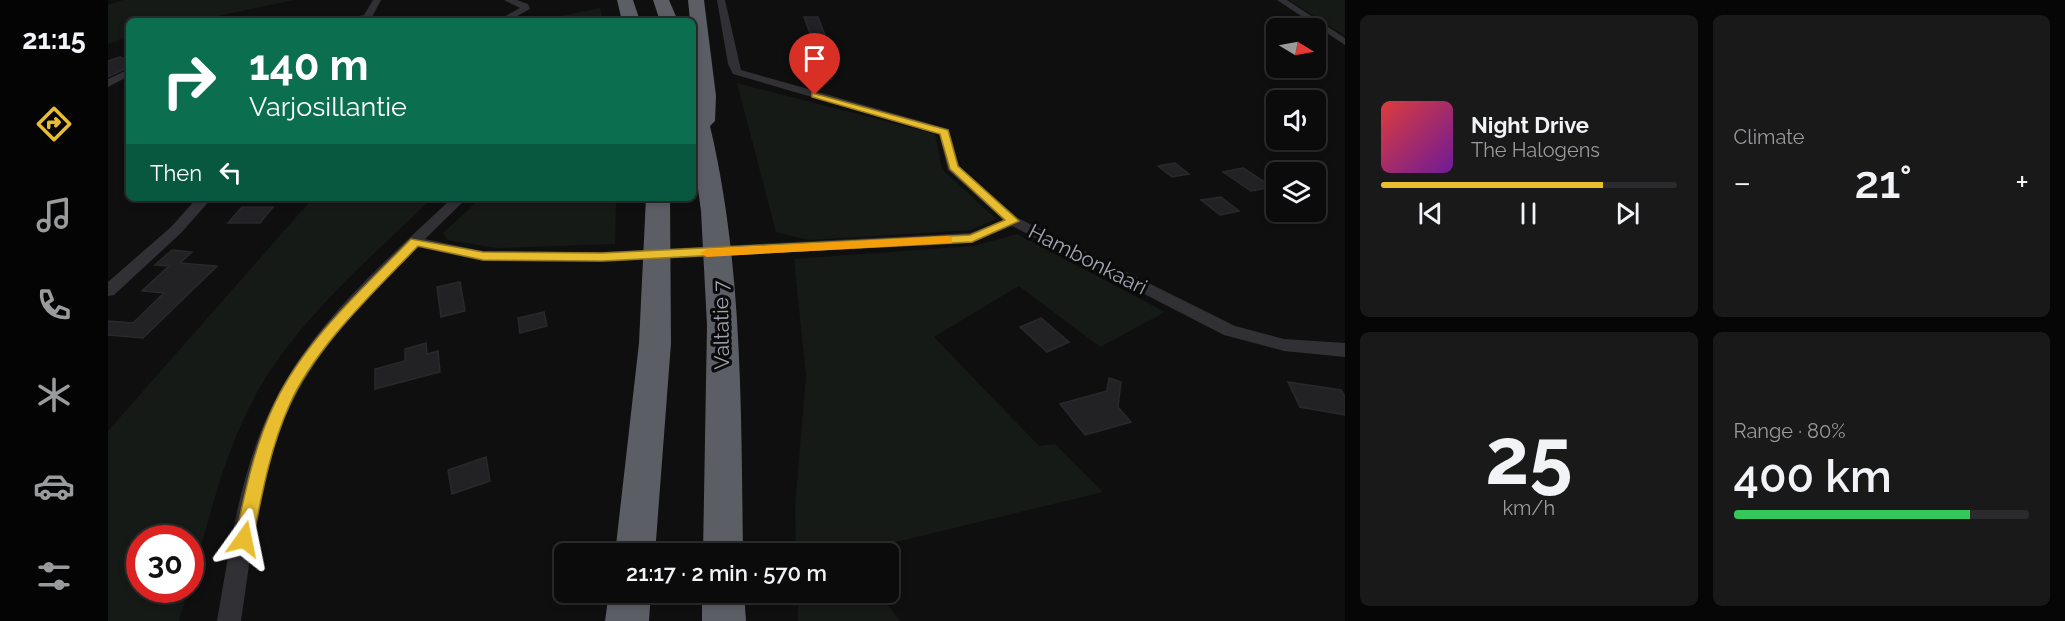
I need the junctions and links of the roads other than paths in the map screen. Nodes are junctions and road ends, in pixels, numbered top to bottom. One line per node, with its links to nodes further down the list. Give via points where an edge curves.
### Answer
1 (377, 0): 8 (street)
2 (508, 0): 9 (street, via 525,9)
3 (625, 0): 10 (highway)
4 (661, 0): 11 (highway)
5 (696, 0): 16 (highway, via 705,96)
6 (721, 0): 20 (street, Hambonkaari, via 737,72 945,132 953,167)
7 (1281, 0): 12 (street)
8 (367, 18)
9 (507, 18)
10 (630, 18)
11 (668, 18)
12 (1345, 42)
13 (126, 74): 14 (street)
14 (108, 84)
15 (696, 111): 16 (highway, Valtatie 7)
16 (702, 136): 25 (highway, Valtatie 7, via 720,261)
17 (202, 201): 22 (street)
18 (457, 201): 21 (street)
19 (658, 201): 24 (highway, via 655,343)
20 (1013, 221): 21 (street, via 972,238 602,257 483,256); 23 (street, Hambonkaari, via 1230,331 1284,345)
21 (415, 242): 28 (street, via 317,348 282,405 261,459)
22 (108, 291)
23 (1345, 350)
24 (636, 543)
25 (723, 543)
26 (629, 603): 29 (highway)
27 (723, 603): 30 (highway)
28 (229, 621)
29 (627, 621)
30 (723, 621)

